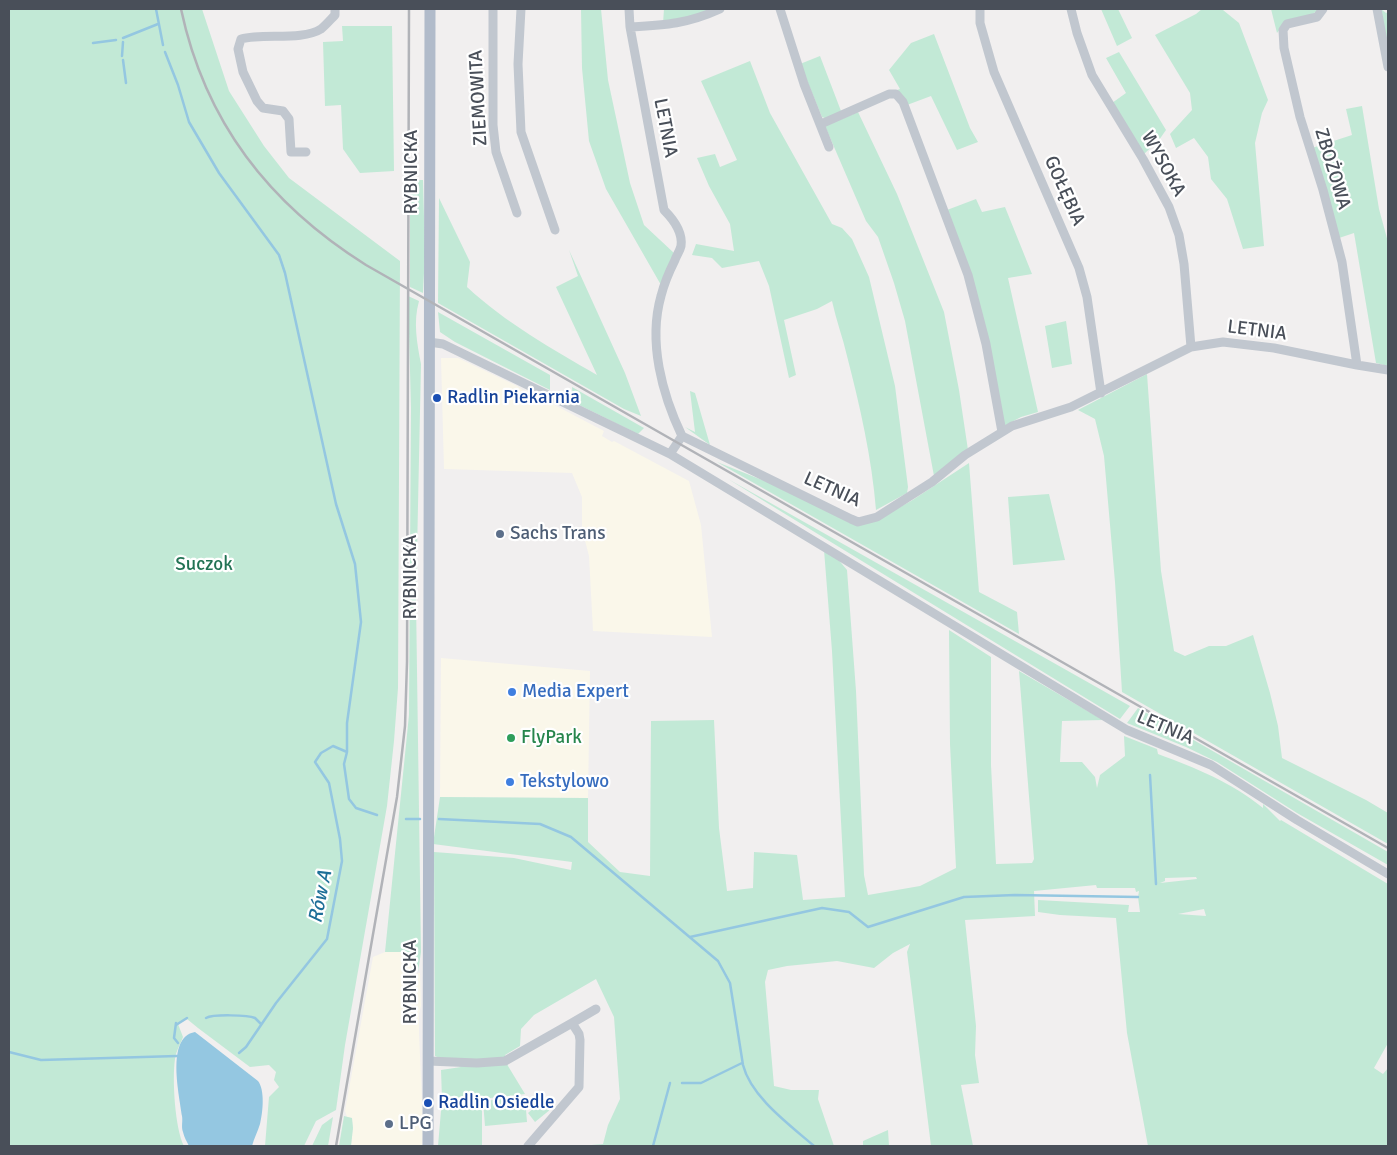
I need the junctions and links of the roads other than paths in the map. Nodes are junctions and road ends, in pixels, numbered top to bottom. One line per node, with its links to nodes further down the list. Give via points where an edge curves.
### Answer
1 (335, 9): 16 (street, via 335,15 321,29 306,34 250,37 240,40 238,49 243,72 257,101 263,108 283,111 289,119 291,152)
2 (430, 9): 19 (main road, RYBNICKA)
3 (492, 9): 17 (street, ZIEMOWITA, via 496,152)
4 (521, 9): 18 (street, via 518,64 521,132)
5 (629, 9): 12 (street, LETNIA)
6 (720, 9): 12 (street, via 679,24)
7 (780, 9): 14 (street, via 804,84)
8 (980, 9): 23 (street, GOŁĘBIA, via 982,32 994,72 1079,268 1087,298)
9 (1071, 9): 20 (street, WYSOKA, via 1092,75 1143,159 1169,207 1179,235)
10 (1323, 9): 21 (street, ZBOŻOWA, via 1317,16 1287,24 1283,30 1284,48 1300,117 1342,262)
11 (1377, 9): 13 (street)
12 (630, 27): 25 (street, LETNIA, via 664,210 678,229 681,246 661,296 656,335 659,365)
13 (1388, 67)
14 (821, 124): 15 (street); 24 (street, via 889,94 896,94 903,102 968,275 986,344)
15 (829, 147)
16 (306, 152)
17 (517, 213)
18 (555, 230)
19 (429, 342): 26 (street, LETNIA, via 442,344); 30 (main road, RYBNICKA)
20 (1191, 347): 21 (street, LETNIA, via 1223,342 1274,348); 23 (street, LETNIA)
21 (1357, 365): 22 (street, LETNIA)
22 (1388, 370)
23 (1101, 393): 24 (street, LETNIA, via 1071,408)
24 (1002, 432): 25 (street, LETNIA, via 877,517 858,522)
25 (682, 436): 26 (street)
26 (670, 454): 27 (street, LETNIA, via 1127,730 1210,765)
27 (1388, 874)
28 (596, 1009): 29 (street)
29 (572, 1023): 30 (street, via 505,1061); 32 (street, via 580,1040 579,1087)
30 (428, 1061): 31 (main road, RYBNICKA)
31 (428, 1146)
32 (528, 1146)

